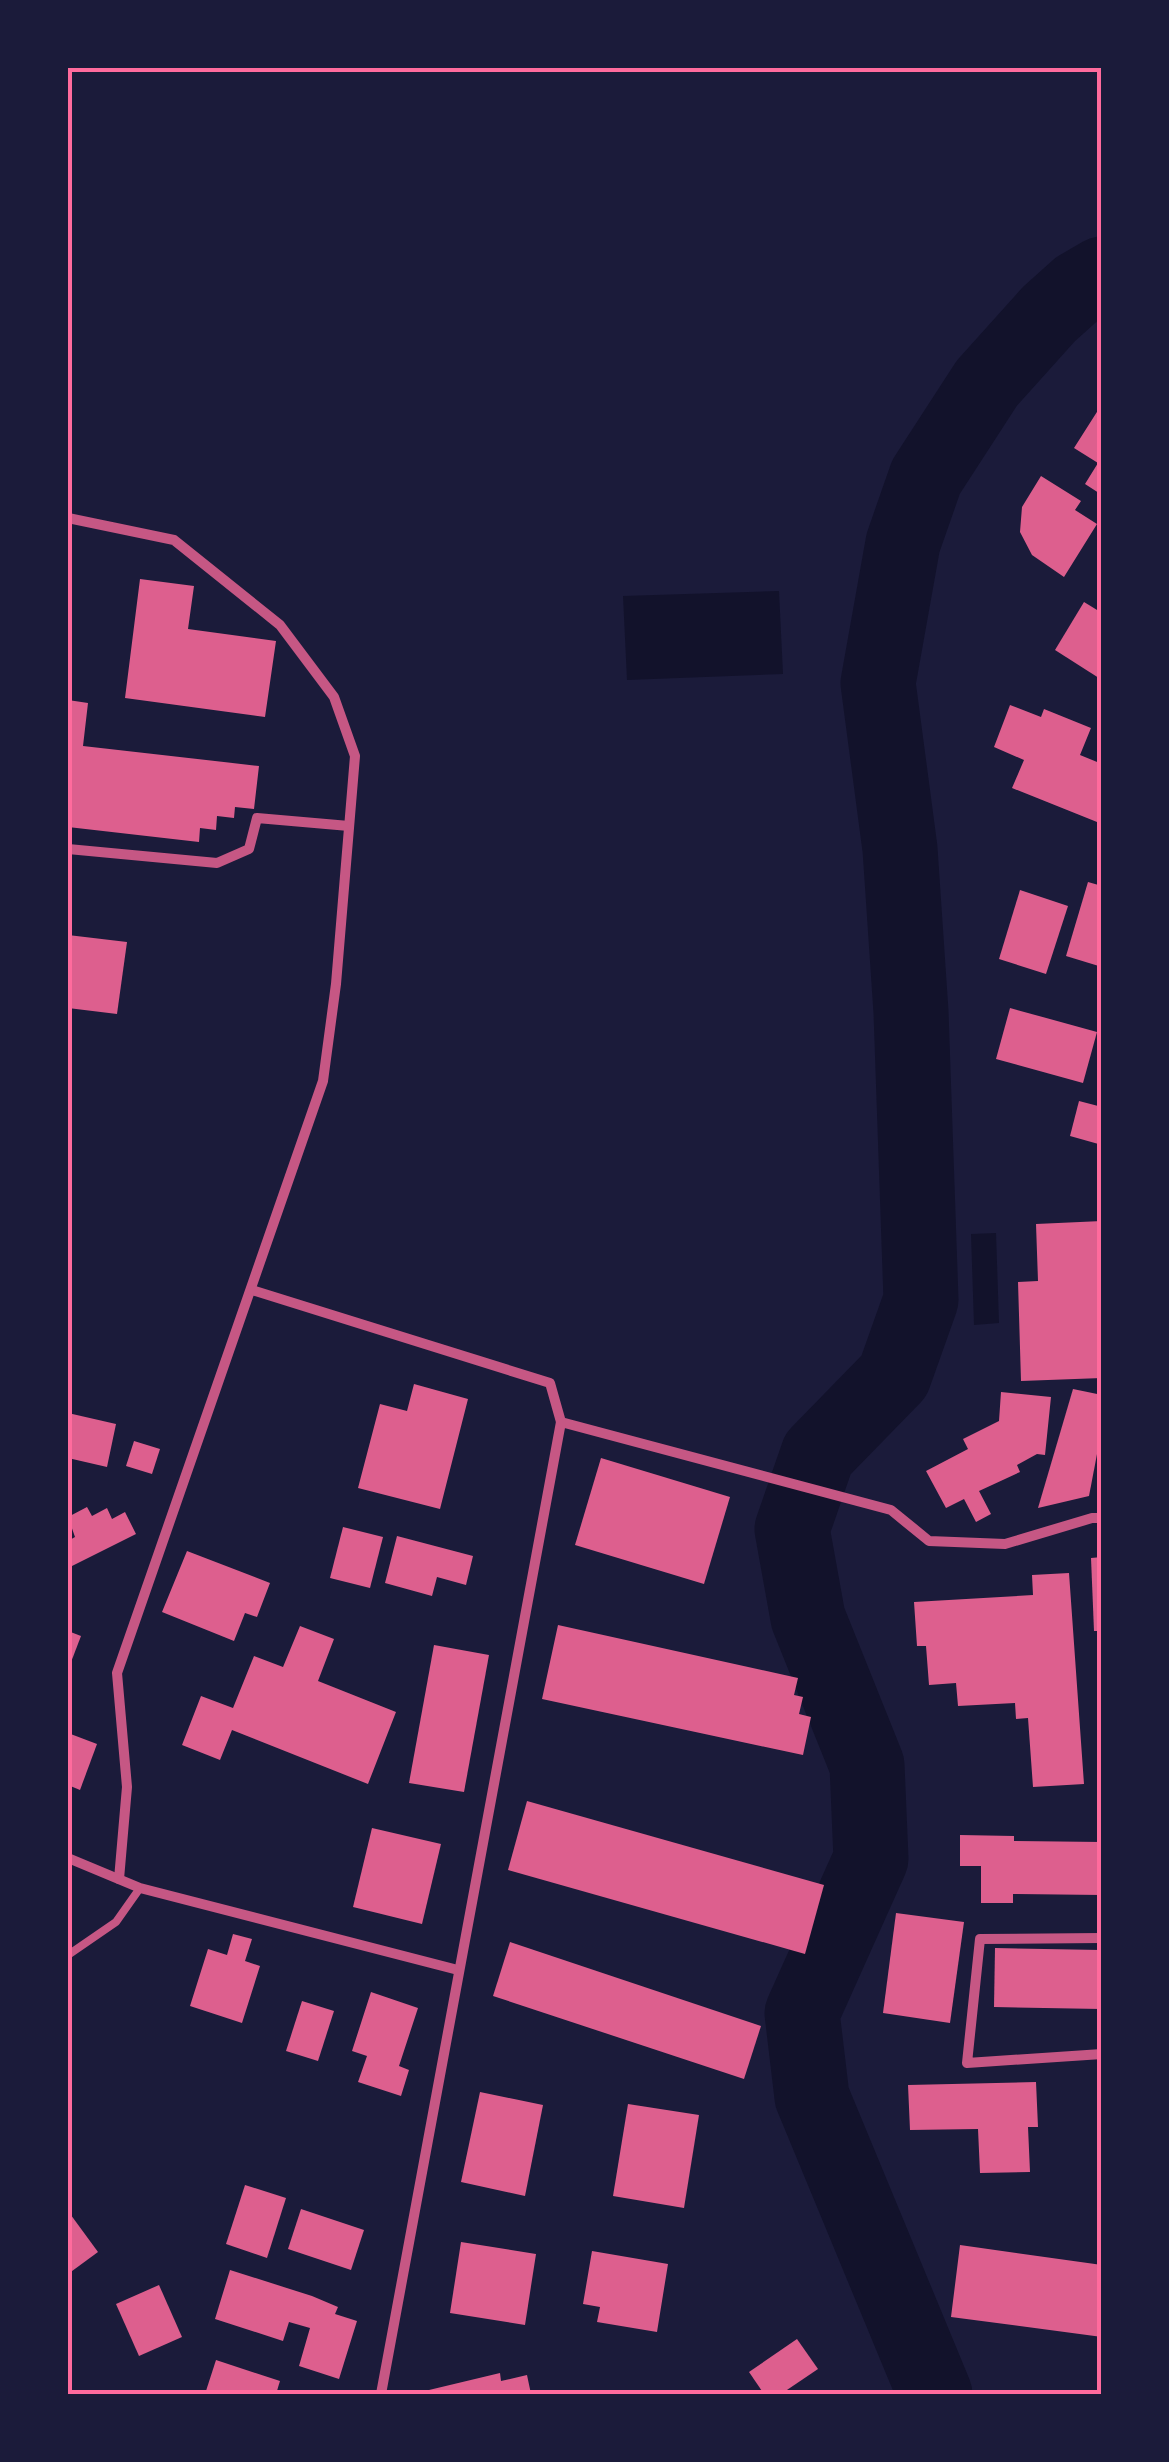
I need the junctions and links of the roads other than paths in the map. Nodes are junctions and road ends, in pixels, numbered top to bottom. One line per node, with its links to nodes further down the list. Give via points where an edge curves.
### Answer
1 (68, 518): 2 (street, via 174,540 280,625 334,698 355,756)
2 (349, 826): 3 (street, via 257,818 250,849 217,863); 4 (street, via 323,1082)
3 (68, 848)
4 (252, 1290): 5 (street, via 550,1382); 8 (street, via 116,1673 128,1787)
5 (561, 1422): 6 (street, via 891,1510 929,1541 1005,1544); 12 (street)
6 (1102, 1518)
7 (68, 1858): 8 (street)
8 (119, 1879): 9 (street)
9 (140, 1888): 11 (lane, via 116,1922); 12 (street)
10 (1102, 1938): 13 (street, via 980,1938 967,2063)
11 (68, 1954)
12 (458, 1970): 14 (street)
13 (1102, 2054)
14 (381, 2394)

